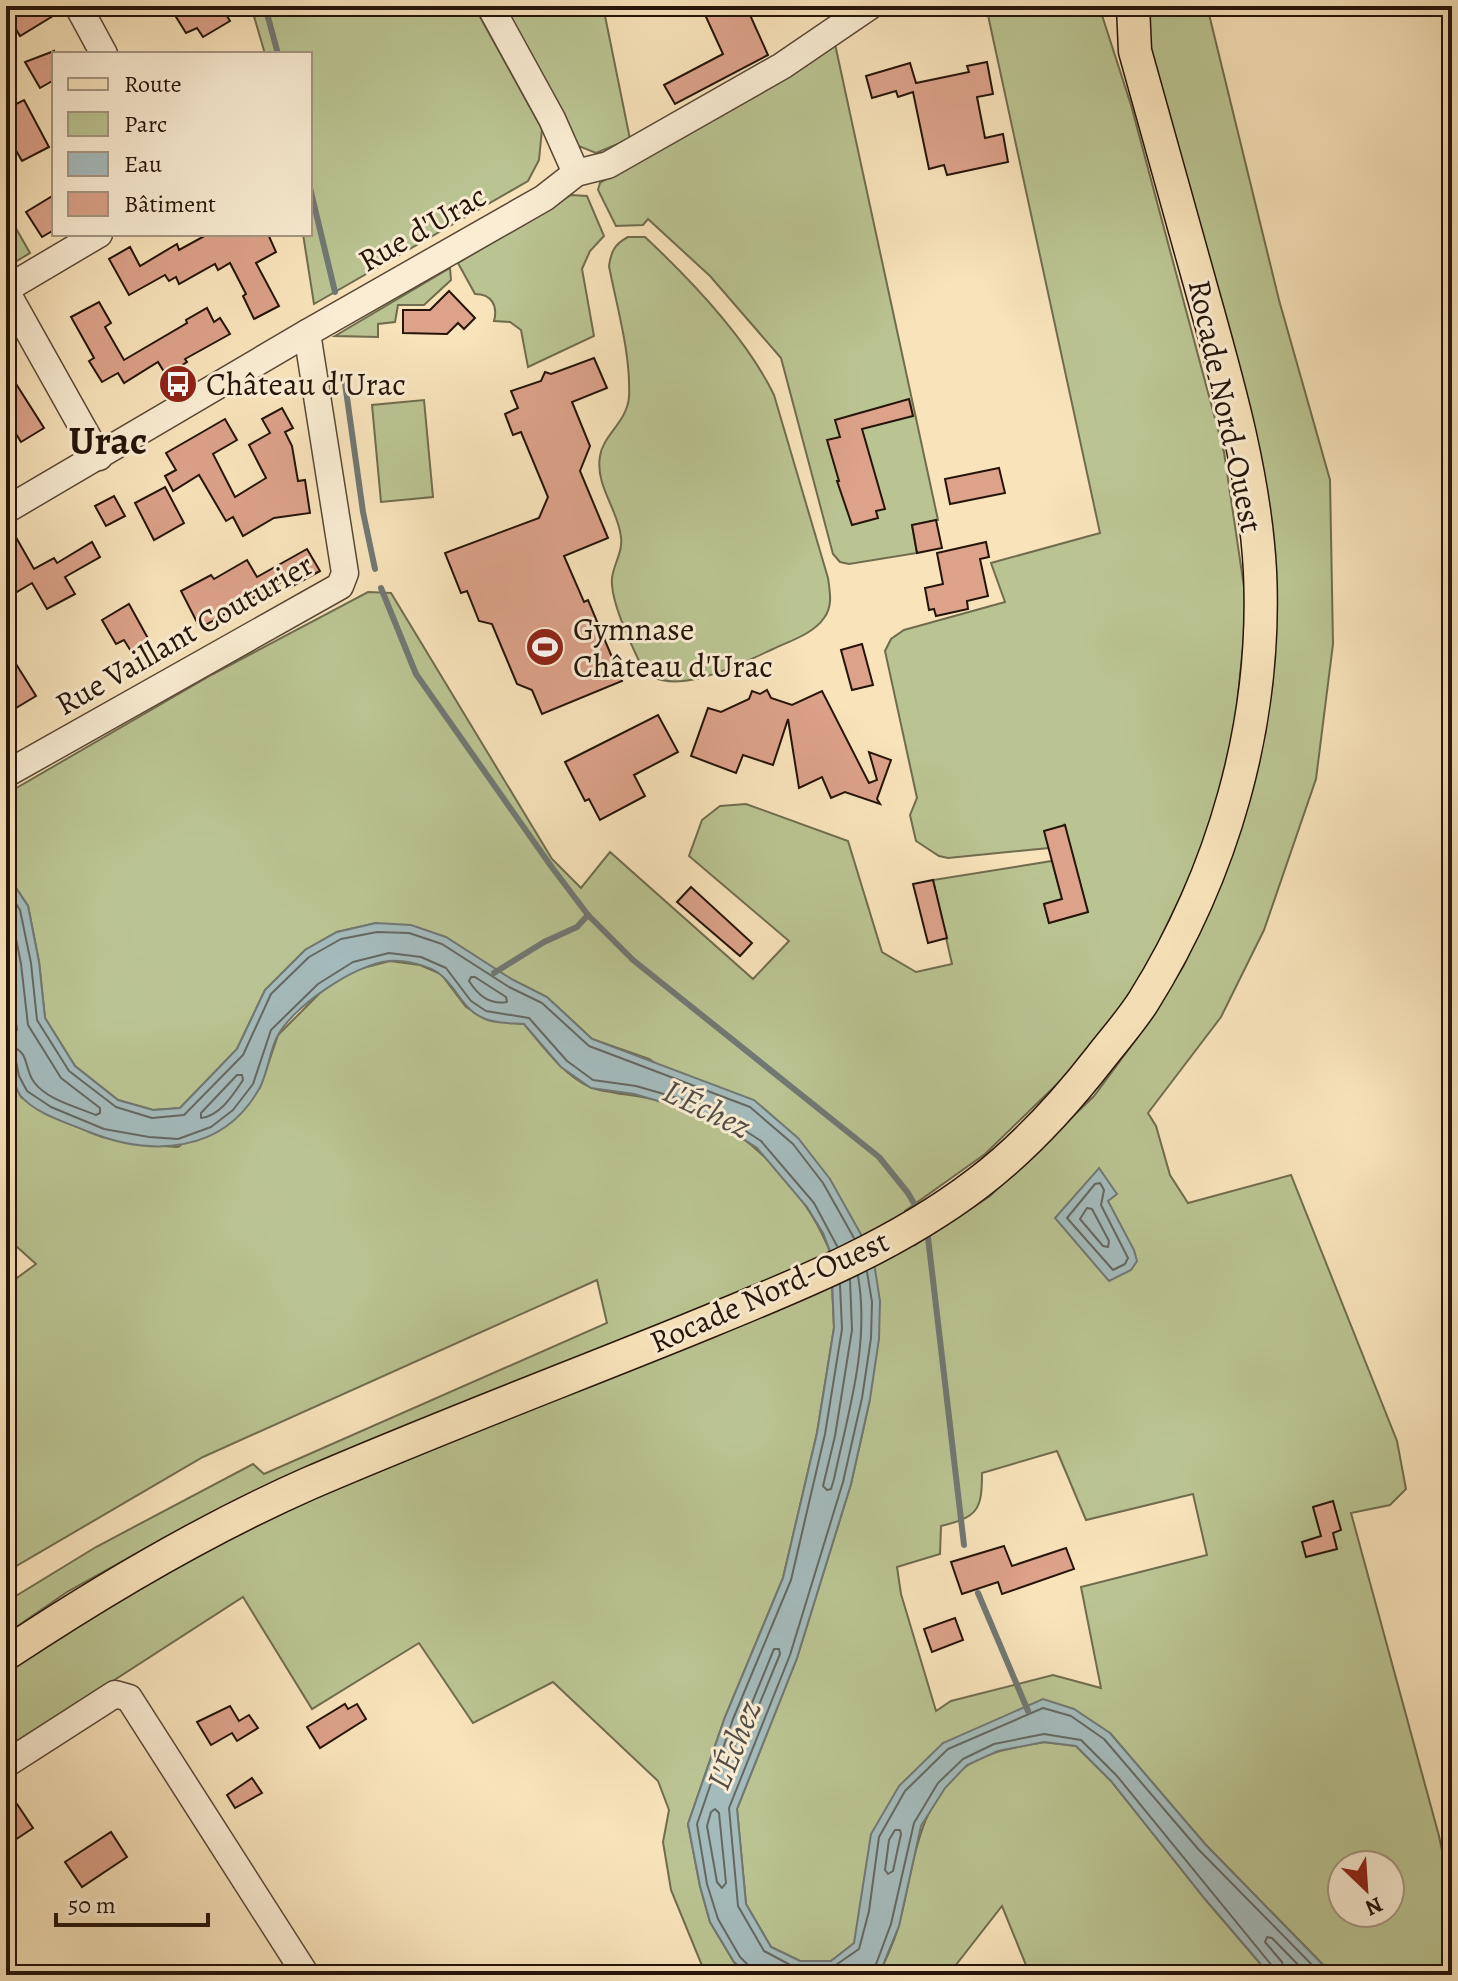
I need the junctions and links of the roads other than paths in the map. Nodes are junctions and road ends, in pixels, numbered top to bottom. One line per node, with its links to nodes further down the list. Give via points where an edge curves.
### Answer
1 (78, 6): 7 (street)
2 (490, 6): 8 (street)
3 (870, 6): 8 (street, Rue d'Urac, via 782,66 608,165)
4 (1110, 6): 6 (main road, Rocade Nord-Ouest)
5 (1133, 6): 6 (main road, Rocade Nord-Ouest)
6 (1135, 51): 15 (main road, Rocade Nord-Ouest, via 1214,333 1253,500 1260,571 1260,643 1250,733 1229,817 1188,923 1140,1007 1068,1097 980,1182 879,1244 793,1287 310,1483 200,1534 97,1593)
7 (103, 52)
8 (576, 173): 11 (street, Rue d'Urac, via 544,198)
9 (96, 236): 10 (street)
10 (8, 298): 12 (street)
11 (307, 333): 12 (street, Rue d'Urac); 14 (street, Rue Vaillant Couturier, via 345,573 340,586)
12 (99, 457): 13 (street, Rue d'Urac)
13 (6, 510)
14 (6, 774)
15 (6, 1654)
16 (6, 1764): 17 (street, via 115,1694 129,1698)
17 (306, 1975)

